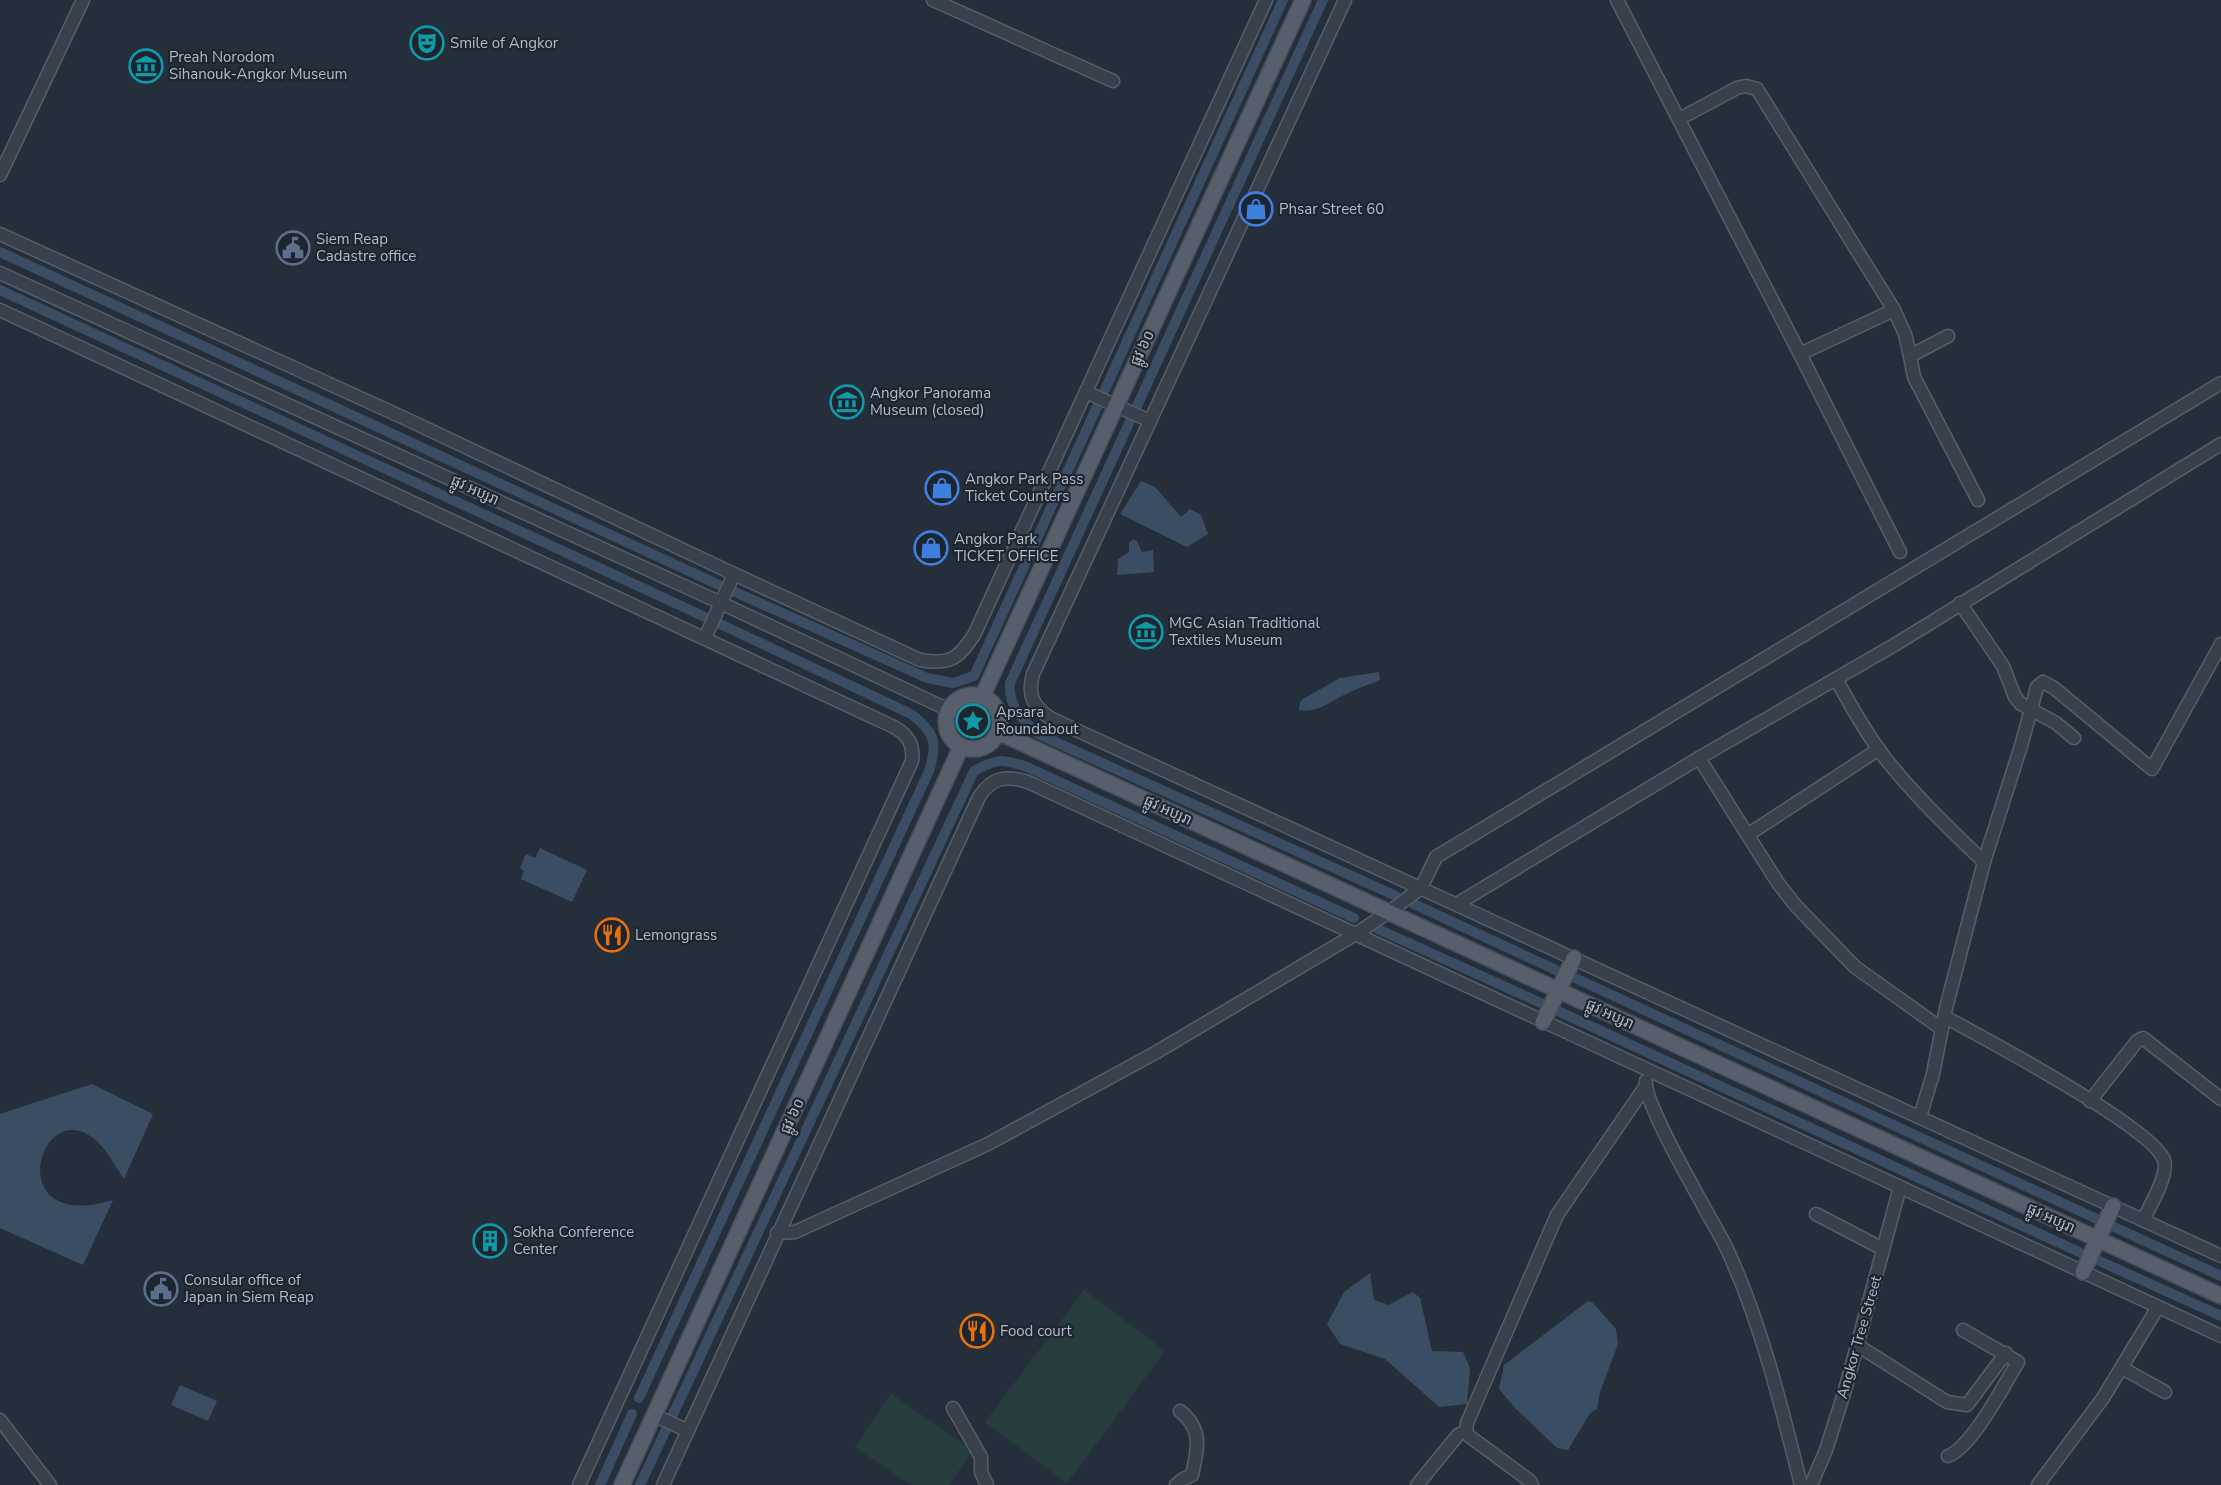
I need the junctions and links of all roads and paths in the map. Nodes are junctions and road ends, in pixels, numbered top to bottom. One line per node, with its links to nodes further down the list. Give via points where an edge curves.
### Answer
1 (83, 0): 9 (street)
2 (933, 0): 7 (street)
3 (1266, 0): 18 (street)
4 (1303, 0): 19 (main road, ផ្លូវ ៦០)
5 (1345, 0): 20 (street)
6 (1617, 0): 8 (street)
7 (1113, 81)
8 (1680, 119): 13 (street, via 1737,88 1757,89); 15 (street)
9 (0, 175)
10 (0, 234): 24 (street)
11 (0, 273): 25 (street, ផ្លូវ អប្សរា)
12 (0, 310): 27 (street)
13 (1894, 310): 15 (street); 16 (street)
14 (1948, 336): 16 (street)
15 (1800, 354): 23 (street)
16 (1910, 356): 22 (street, via 1914,377)
17 (2221, 383): 40 (street, via 1436,857)
18 (1089, 393): 19 (street); 24 (street, via 974,635 954,659 938,663 920,660)
19 (1116, 406): 20 (street); 30 (main road, ផ្លូវ ៦០)
20 (1147, 420): 40 (street, via 1033,674 1032,699 1038,709 1060,723)
21 (2221, 444): 26 (street)
22 (1978, 501)
23 (1900, 552)
24 (734, 574): 25 (street)
25 (721, 603): 27 (street); 31 (street, ផ្លូវ អប្សរា)
26 (1960, 603): 29 (street); 32 (street, via 2003,666 2015,697)
27 (705, 638): 78 (street, via 906,734 912,761)
28 (2221, 644): 32 (street, via 2152,769 2048,684 2043,682 2037,687)
29 (1836, 679): 36 (street); 37 (street)
30 (982, 697): 31 (main road, via 964,697); 33 (main road, via 996,708)
31 (949, 710): 35 (main road, via 948,732)
32 (2030, 710): 34 (street); 39 (street)
33 (998, 732): 35 (main road, via 981,748); 42 (main road, ផ្លូវ អប្សរា)
34 (2074, 738)
35 (962, 747): 72 (main road, ផ្លូវ ៦០)
36 (1879, 749): 38 (street); 39 (street, via 1907,784)
37 (1699, 758): 38 (street); 41 (street)
38 (1749, 834): 47 (street, via 1796,906 1855,967)
39 (1984, 862): 47 (street)
40 (1421, 888): 41 (street); 42 (street)
41 (1457, 904): 44 (street)
42 (1389, 912): 43 (street); 45 (main road, ផ្លូវ អប្សរា)
43 (1354, 935): 46 (street); 57 (street, via 1155,1053 988,1144 795,1232); 57 (street, via 1028,783 998,779 987,785 979,797)
44 (1574, 958): 45 (main road); 52 (street)
45 (1558, 990): 46 (main road); 58 (main road, ផ្លូវ អប្សរា)
46 (1543, 1022): 48 (street)
47 (1944, 1023): 51 (street, via 2022,1060); 52 (street)
48 (1647, 1071): 49 (street); 53 (street)
49 (1646, 1087): 75 (street, via 1557,1215); 85 (street, via 1656,1114 1731,1257 1750,1306)
50 (2221, 1098): 51 (street, via 2143,1038)
51 (2090, 1101): 56 (street, via 2141,1136 2165,1163 2165,1173)
52 (1920, 1117): 54 (street)
53 (1900, 1187): 59 (street, Angkor Tree Street); 61 (street)
54 (2113, 1206): 56 (street); 58 (main road)
55 (1816, 1214): 59 (street)
56 (2143, 1220): 60 (street)
57 (777, 1233): 74 (street)
58 (2098, 1239): 61 (main road); 62 (main road, ផ្លូវ អប្សរា)
59 (1884, 1249): 66 (street, Angkor Tree Street)
60 (2221, 1256)
61 (2083, 1272): 63 (street)
62 (2221, 1296)
63 (2158, 1307): 65 (street); 68 (street)
64 (1963, 1330): 67 (street)
65 (2221, 1336)
66 (1857, 1345): 67 (street, via 1947,1402 1967,1405); 86 (street, Angkor Tree Street, via 1826,1450)
67 (2006, 1353): 76 (street, via 2018,1362 1967,1441)
68 (2122, 1368): 69 (street); 87 (street)
69 (2165, 1392)
70 (953, 1408): 81 (street, via 981,1457 981,1472)
71 (1180, 1411): 82 (street, via 1191,1420 1197,1452 1192,1475)
72 (664, 1419): 74 (street); 79 (main road, ផ្លូវ ៦០)
73 (0, 1420): 77 (street)
74 (688, 1431): 80 (street)
75 (1466, 1431): 83 (street, via 1458,1435); 84 (street)
76 (1948, 1456)
77 (43, 1483)
78 (579, 1485)
79 (622, 1485)
80 (663, 1485)
81 (987, 1485)
82 (1176, 1485)
83 (1417, 1485)
84 (1532, 1485)
85 (1801, 1485)
86 (1811, 1485)
87 (2038, 1485)

